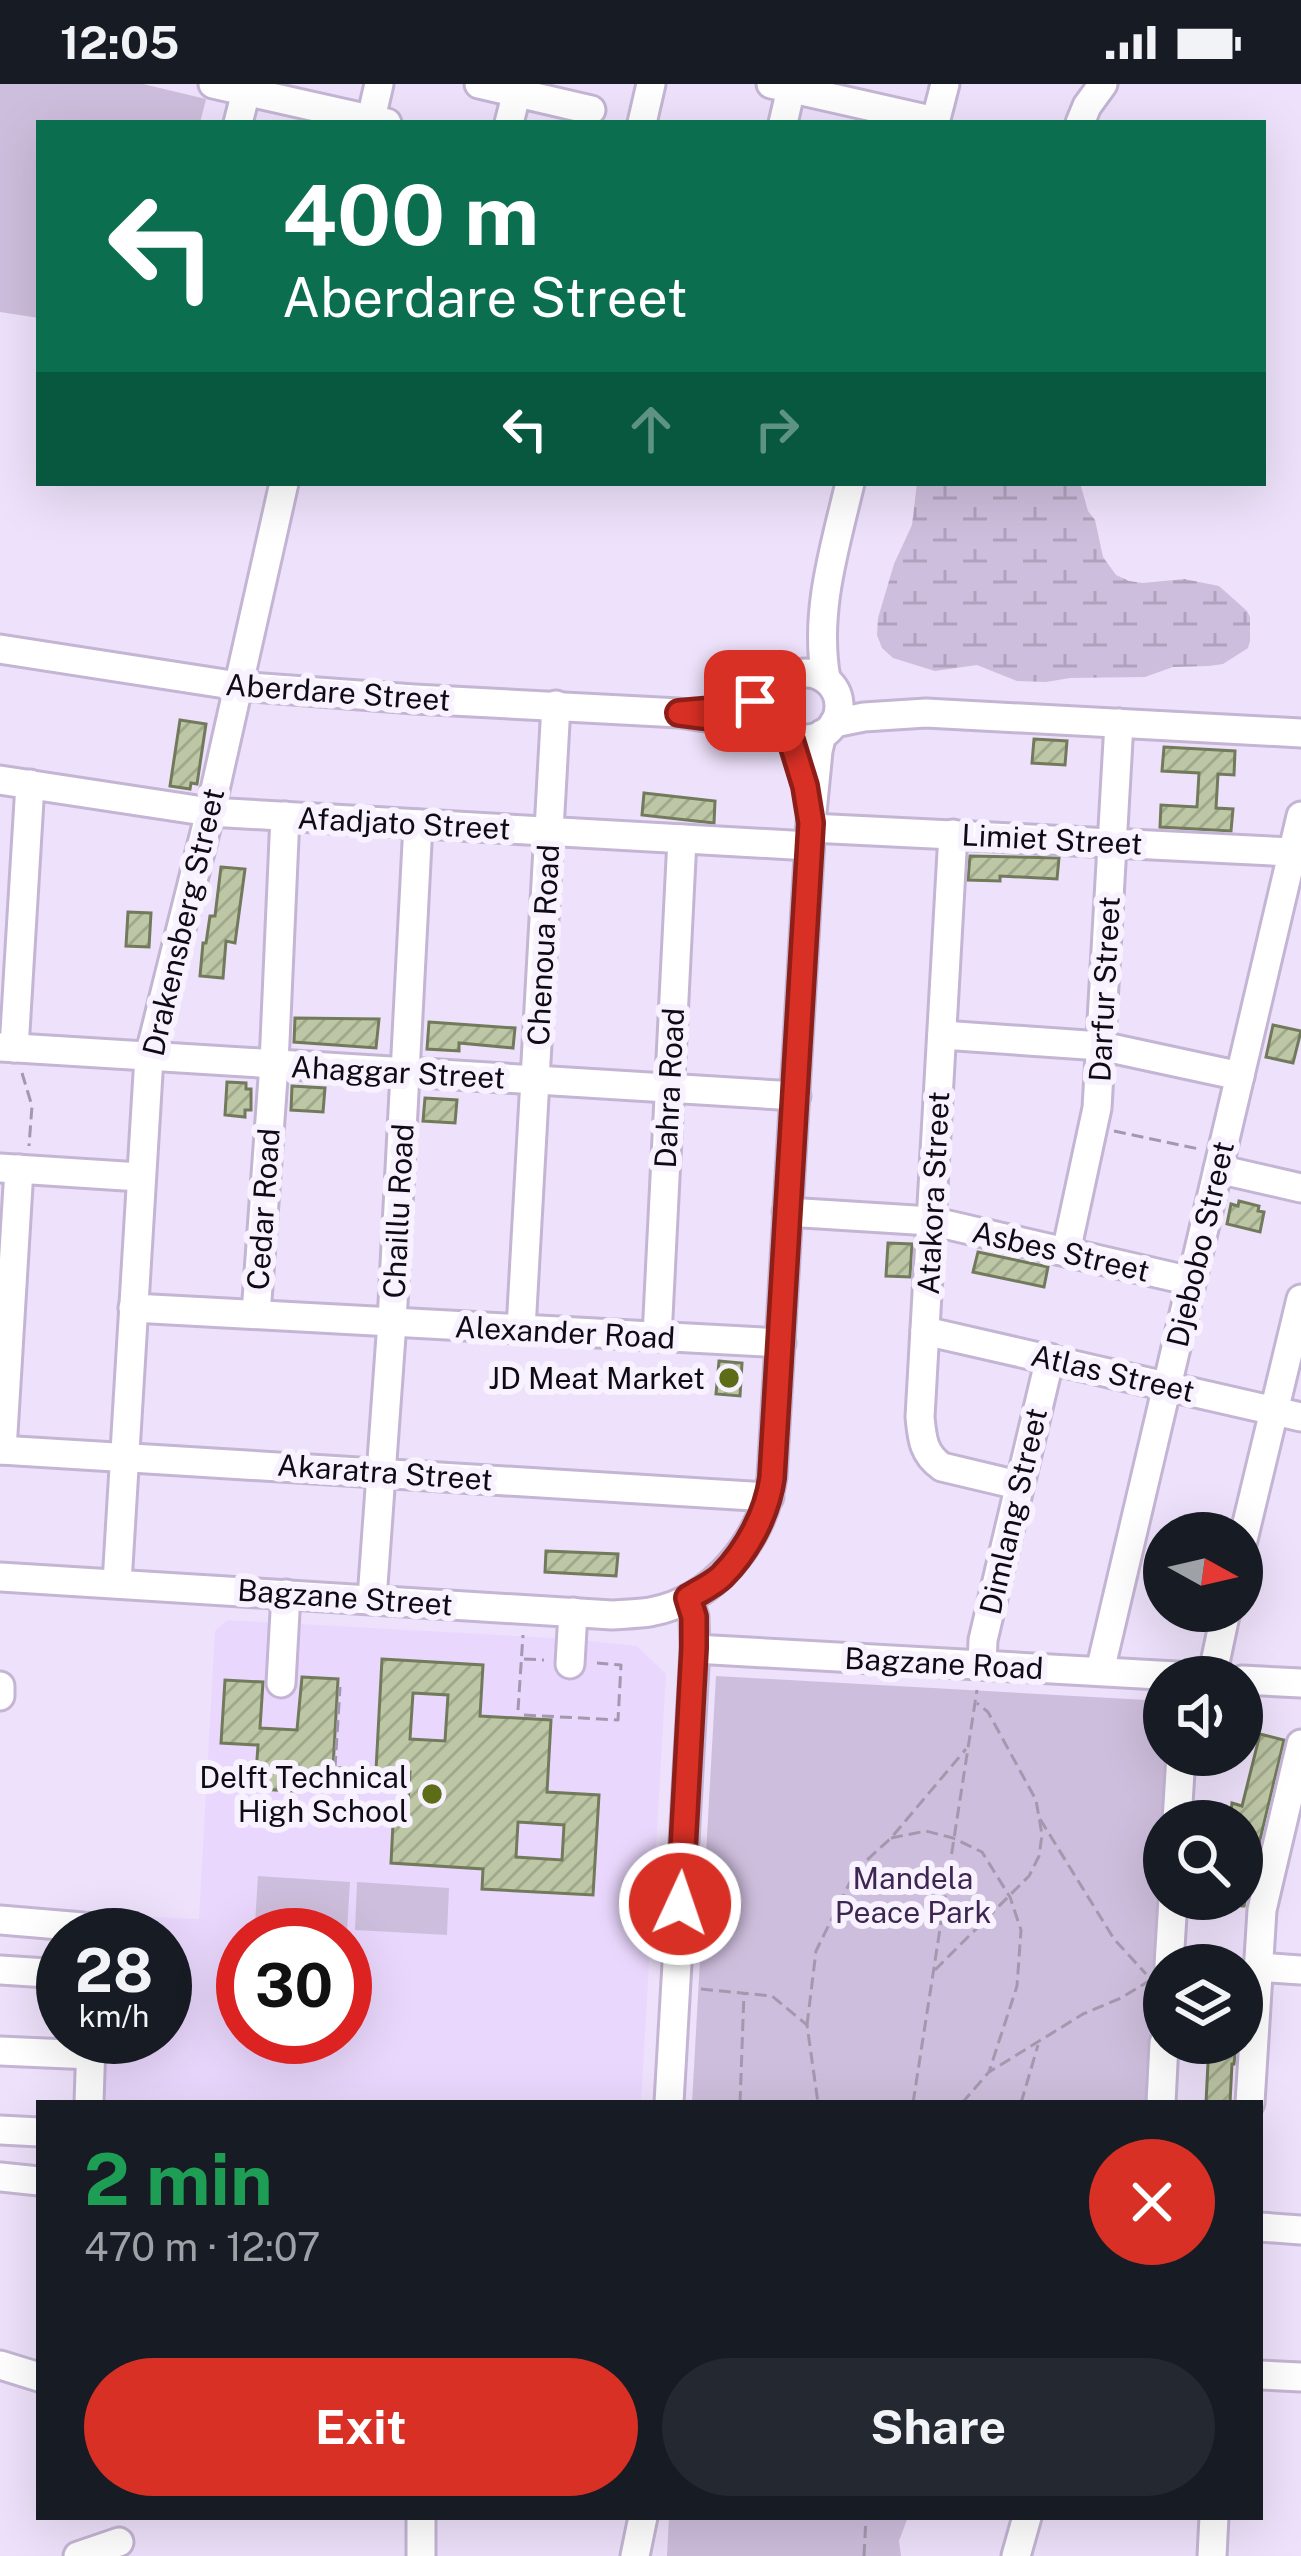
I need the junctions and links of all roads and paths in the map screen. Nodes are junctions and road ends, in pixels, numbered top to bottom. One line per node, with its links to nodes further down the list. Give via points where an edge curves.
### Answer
1 (214, 84): 8 (street)
2 (380, 84): 14 (street)
3 (479, 84): 9 (street)
4 (651, 84): 16 (street)
5 (945, 84): 19 (street)
6 (1103, 84): 20 (street)
7 (781, 87): 17 (street); 18 (street)
8 (247, 88): 11 (street); 12 (street)
9 (518, 88): 10 (street); 15 (street)
10 (591, 110)
11 (301, 114): 13 (street)
12 (239, 120)
13 (357, 120)
14 (376, 120)
15 (510, 120)
16 (643, 120)
17 (783, 120)
18 (926, 120)
19 (936, 120)
20 (1081, 120)
21 (283, 486): 27 (street, Drakensberg Street)
22 (849, 486): 23 (street)
23 (826, 584): 25 (street); 26 (street, via 822,634)
24 (0, 649): 27 (street, Aberdare Street)
25 (783, 685): 26 (street, via 805,672); 29 (street, Aberdare Street, via 742,706); 33 (street, via 773,710)
26 (831, 685): 30 (street, via 866,702); 32 (street, via 839,707)
27 (238, 686): 28 (street, Aberdare Street); 37 (street, Drakensberg Street)
28 (556, 705): 29 (street, Aberdare Street); 41 (street, Chenoua Road)
29 (679, 713): 33 (street, Aberdare Street)
30 (926, 713): 31 (street); 32 (street, via 864,717)
31 (1119, 723): 34 (street); 45 (street, Darfur Street)
32 (828, 729): 33 (street, via 802,739); 42 (street)
33 (786, 732): 42 (street)
34 (1301, 733)
35 (0, 779): 36 (street, Afadjato Street)
36 (30, 784): 37 (street, Afadjato Street); 50 (street)
37 (210, 812): 38 (street, Afadjato Street); 51 (street, Drakensberg Street)
38 (285, 816): 40 (street, Afadjato Street); 52 (street, Cedar Road)
39 (1301, 816): 46 (street, Djebobo Street)
40 (418, 824): 41 (street, Afadjato Street); 53 (street, Chaillu Road)
41 (550, 830): 44 (street, Afadjato Street); 55 (street, Chenoua Road)
42 (810, 832): 43 (street, Limiet Street); 44 (street, Afadjato Street); 57 (street)
43 (953, 834): 45 (street, Limiet Street); 48 (street, Atakora Street)
44 (682, 839): 56 (street, Dahra Road)
45 (1112, 842): 46 (street, Limiet Street); 49 (street, Darfur Street)
46 (1292, 852): 47 (street, Djebobo Street)
47 (1288, 928): 54 (street, Djebobo Street)
48 (942, 1035): 49 (street); 64 (street, Atakora Street)
49 (1101, 1046): 54 (street); 58 (street, Darfur Street)
50 (7, 1047): 51 (street, Ahaggar Street); 60 (path, via 32,1106 28,1154)
51 (149, 1057): 52 (street, Ahaggar Street); 61 (street, Drakensberg Street)
52 (274, 1064): 53 (street, Ahaggar Street); 69 (street, Cedar Road)
53 (405, 1072): 55 (street, Ahaggar Street); 70 (street, Chaillu Road)
54 (1240, 1076): 59 (street, Djebobo Street)
55 (536, 1080): 56 (street, Ahaggar Street); 71 (street, Chenoua Road)
56 (668, 1088): 57 (street, Ahaggar Street); 73 (street, Dahra Road)
57 (796, 1096): 63 (street)
58 (1095, 1127): 59 (path); 65 (street, Darfur Street)
59 (1220, 1161): 62 (street); 66 (street, Djebobo Street)
60 (10, 1168): 61 (street); 78 (street)
61 (140, 1178): 68 (street, Drakensberg Street)
62 (1301, 1188)
63 (788, 1212): 64 (street, Asbes Street); 74 (street)
64 (932, 1221): 65 (street, Asbes Street); 72 (street, Atakora Street)
65 (1066, 1252): 66 (street, Asbes Street)
66 (1191, 1281): 76 (street, Djebobo Street)
67 (1301, 1299): 77 (street)
68 (133, 1308): 69 (street, Alexander Road); 79 (street, Drakensberg Street)
69 (256, 1314): 70 (street, Alexander Road)
70 (392, 1322): 71 (street, Alexander Road); 80 (street, Chaillu Road)
71 (521, 1329): 73 (street, Alexander Road)
72 (925, 1331): 75 (street, Atlas Street); 81 (street, Atakora Street, via 922,1444 942,1467)
73 (657, 1337): 74 (street, Alexander Road)
74 (781, 1343): 82 (street)
75 (1050, 1358): 76 (street, Atlas Street); 81 (street, Dimlang Street)
76 (1166, 1384): 77 (street, Atlas Street); 95 (street, Djebobo Street)
77 (1288, 1414): 83 (street)
78 (1, 1450): 79 (street, Akaratra Street)
79 (124, 1456): 80 (street, Akaratra Street); 85 (street, Drakensberg Street)
80 (381, 1472): 82 (street, Akaratra Street); 88 (street, Chaillu Road)
81 (1018, 1484): 94 (street, Dimlang Street)
82 (769, 1496): 87 (street, via 722,1576)
83 (1253, 1512)
84 (0, 1576): 85 (street, Bagzane Street)
85 (117, 1583): 86 (street, Bagzane Street)
86 (286, 1594): 88 (street, Bagzane Street); 98 (street)
87 (688, 1598): 90 (street, Bagzane Street, via 653,1612); 91 (street)
88 (372, 1599): 89 (street, Bagzane Street)
89 (524, 1609): 90 (street, Bagzane Street); 92 (path)
90 (573, 1612): 93 (street)
91 (694, 1648): 94 (street, Bagzane Road); 121 (street)
92 (521, 1659): 93 (path); 104 (path)
93 (570, 1663): 105 (path, via 621,1664 618,1720)
94 (982, 1665): 95 (street, Bagzane Road); 103 (path)
95 (1100, 1671): 96 (street, Bagzane Road)
96 (1143, 1674)
97 (1263, 1681): 99 (street)
98 (281, 1683)
99 (1301, 1683)
100 (0, 1686): 102 (street)
101 (340, 1687): 108 (path)
102 (0, 1696)
103 (975, 1702): 107 (path); 109 (path, via 1029,1784)
104 (518, 1710)
105 (524, 1715)
106 (1301, 1744): 115 (street)
107 (968, 1748): 110 (path); 111 (path)
108 (335, 1768)
109 (1039, 1817): 112 (path, via 1039,1856); 124 (path, via 1114,1939 1151,1980)
110 (891, 1838): 111 (path, via 926,1831); 123 (path, via 856,1870 816,1951)
111 (953, 1838): 112 (path, via 982,1852); 119 (path)
112 (1010, 1898): 119 (path); 130 (path, via 1022,1930 1017,1986)
113 (0, 1920): 114 (street)
114 (36, 1923)
115 (1260, 1944)
116 (1263, 1967): 118 (street)
117 (0, 1970): 120 (street)
118 (1301, 1970)
119 (933, 1971): 135 (path)
120 (36, 1972)
121 (676, 1989): 122 (path); 132 (street)
122 (744, 1993): 123 (path, via 772,1996); 133 (path)
123 (807, 2025): 134 (path)
124 (1038, 2043): 130 (path); 137 (path)
125 (36, 2049): 126 (street)
126 (0, 2051)
127 (90, 2064): 131 (street)
128 (1163, 2064): 138 (street)
129 (1252, 2064): 139 (street)
130 (989, 2072): 136 (path)
131 (89, 2100)
132 (669, 2100)
133 (740, 2100)
134 (818, 2100)
135 (914, 2100)
136 (965, 2100)
137 (1022, 2100)
138 (1161, 2100)
139 (1250, 2100)
140 (0, 2130): 141 (street)
141 (36, 2132)
142 (0, 2177): 143 (street)
143 (36, 2181)
144 (1263, 2227): 145 (street)
145 (1301, 2230)
146 (0, 2365): 148 (street)
147 (1263, 2375): 149 (street)
148 (36, 2376)
149 (1301, 2377)
150 (421, 2520): 157 (street)
151 (642, 2520): 158 (street)
152 (866, 2520): 159 (path)
153 (1026, 2520): 160 (street)
154 (1214, 2520): 161 (street)
155 (118, 2538): 156 (street)
156 (78, 2556)
157 (421, 2556)
158 (635, 2556)
159 (864, 2556)
160 (1016, 2556)
161 (1212, 2556)

